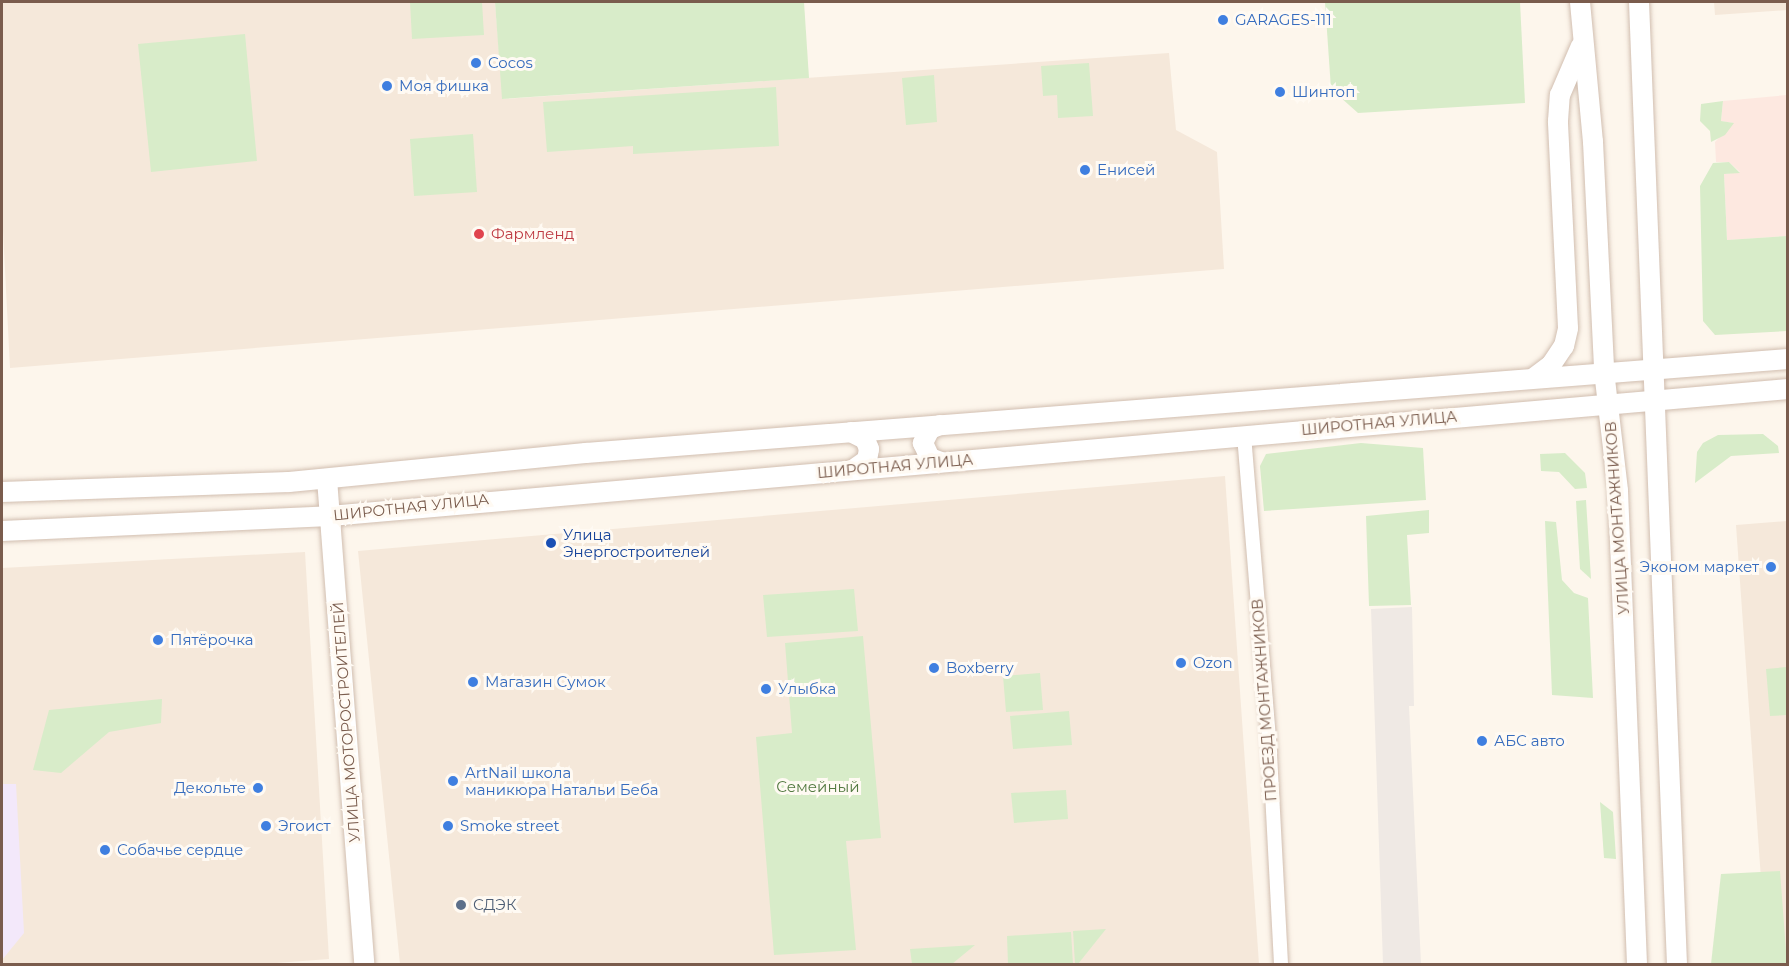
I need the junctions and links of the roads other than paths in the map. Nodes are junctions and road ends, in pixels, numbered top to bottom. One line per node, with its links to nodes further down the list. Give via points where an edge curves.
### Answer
1 (1580, 2): 3 (main road, УЛИЦА МОНТАЖНИКОВ)
2 (1639, 2): 5 (main road)
3 (1582, 44): 6 (main road, УЛИЦА МОНТАЖНИКОВ, via 1593,142); 7 (main road, via 1560,95 1558,121 1568,328 1564,346 1551,365)
4 (1788, 359): 5 (main road)
5 (1653, 367): 6 (main road); 9 (main road)
6 (1604, 370): 7 (main road); 10 (main road, УЛИЦА МОНТАЖНИКОВ)
7 (1535, 377): 11 (main road)
8 (1788, 389): 9 (main road, ШИРОТНАЯ УЛИЦА)
9 (1654, 398): 10 (main road, ШИРОТНАЯ УЛИЦА); 23 (main road)
10 (1608, 403): 13 (main road, ШИРОТНАЯ УЛИЦА); 22 (main road, УЛИЦА МОНТАЖНИКОВ, via 1618,491)
11 (940, 425): 12 (main road); 14 (main road, via 930,429 923,443 930,458)
12 (851, 432): 15 (main road, via 865,439 869,449 867,460); 16 (main road)
13 (1244, 435): 14 (main road, ШИРОТНАЯ УЛИЦА); 21 (street, ПРОЕЗД МОНТАЖНИКОВ, via 1270,754)
14 (941, 462): 15 (main road, ШИРОТНАЯ УЛИЦА)
15 (854, 469): 18 (main road, ШИРОТНАЯ УЛИЦА)
16 (327, 479): 17 (main road); 18 (main road, УЛИЦА МОТОРОСТРОИТЕЛЕЙ)
17 (2, 492)
18 (330, 516): 19 (main road, ШИРОТНАЯ УЛИЦА); 20 (main road, УЛИЦА МОТОРОСТРОИТЕЛЕЙ)
19 (2, 531)
20 (364, 964)
21 (1281, 964)
22 (1637, 964)
23 (1677, 964)

